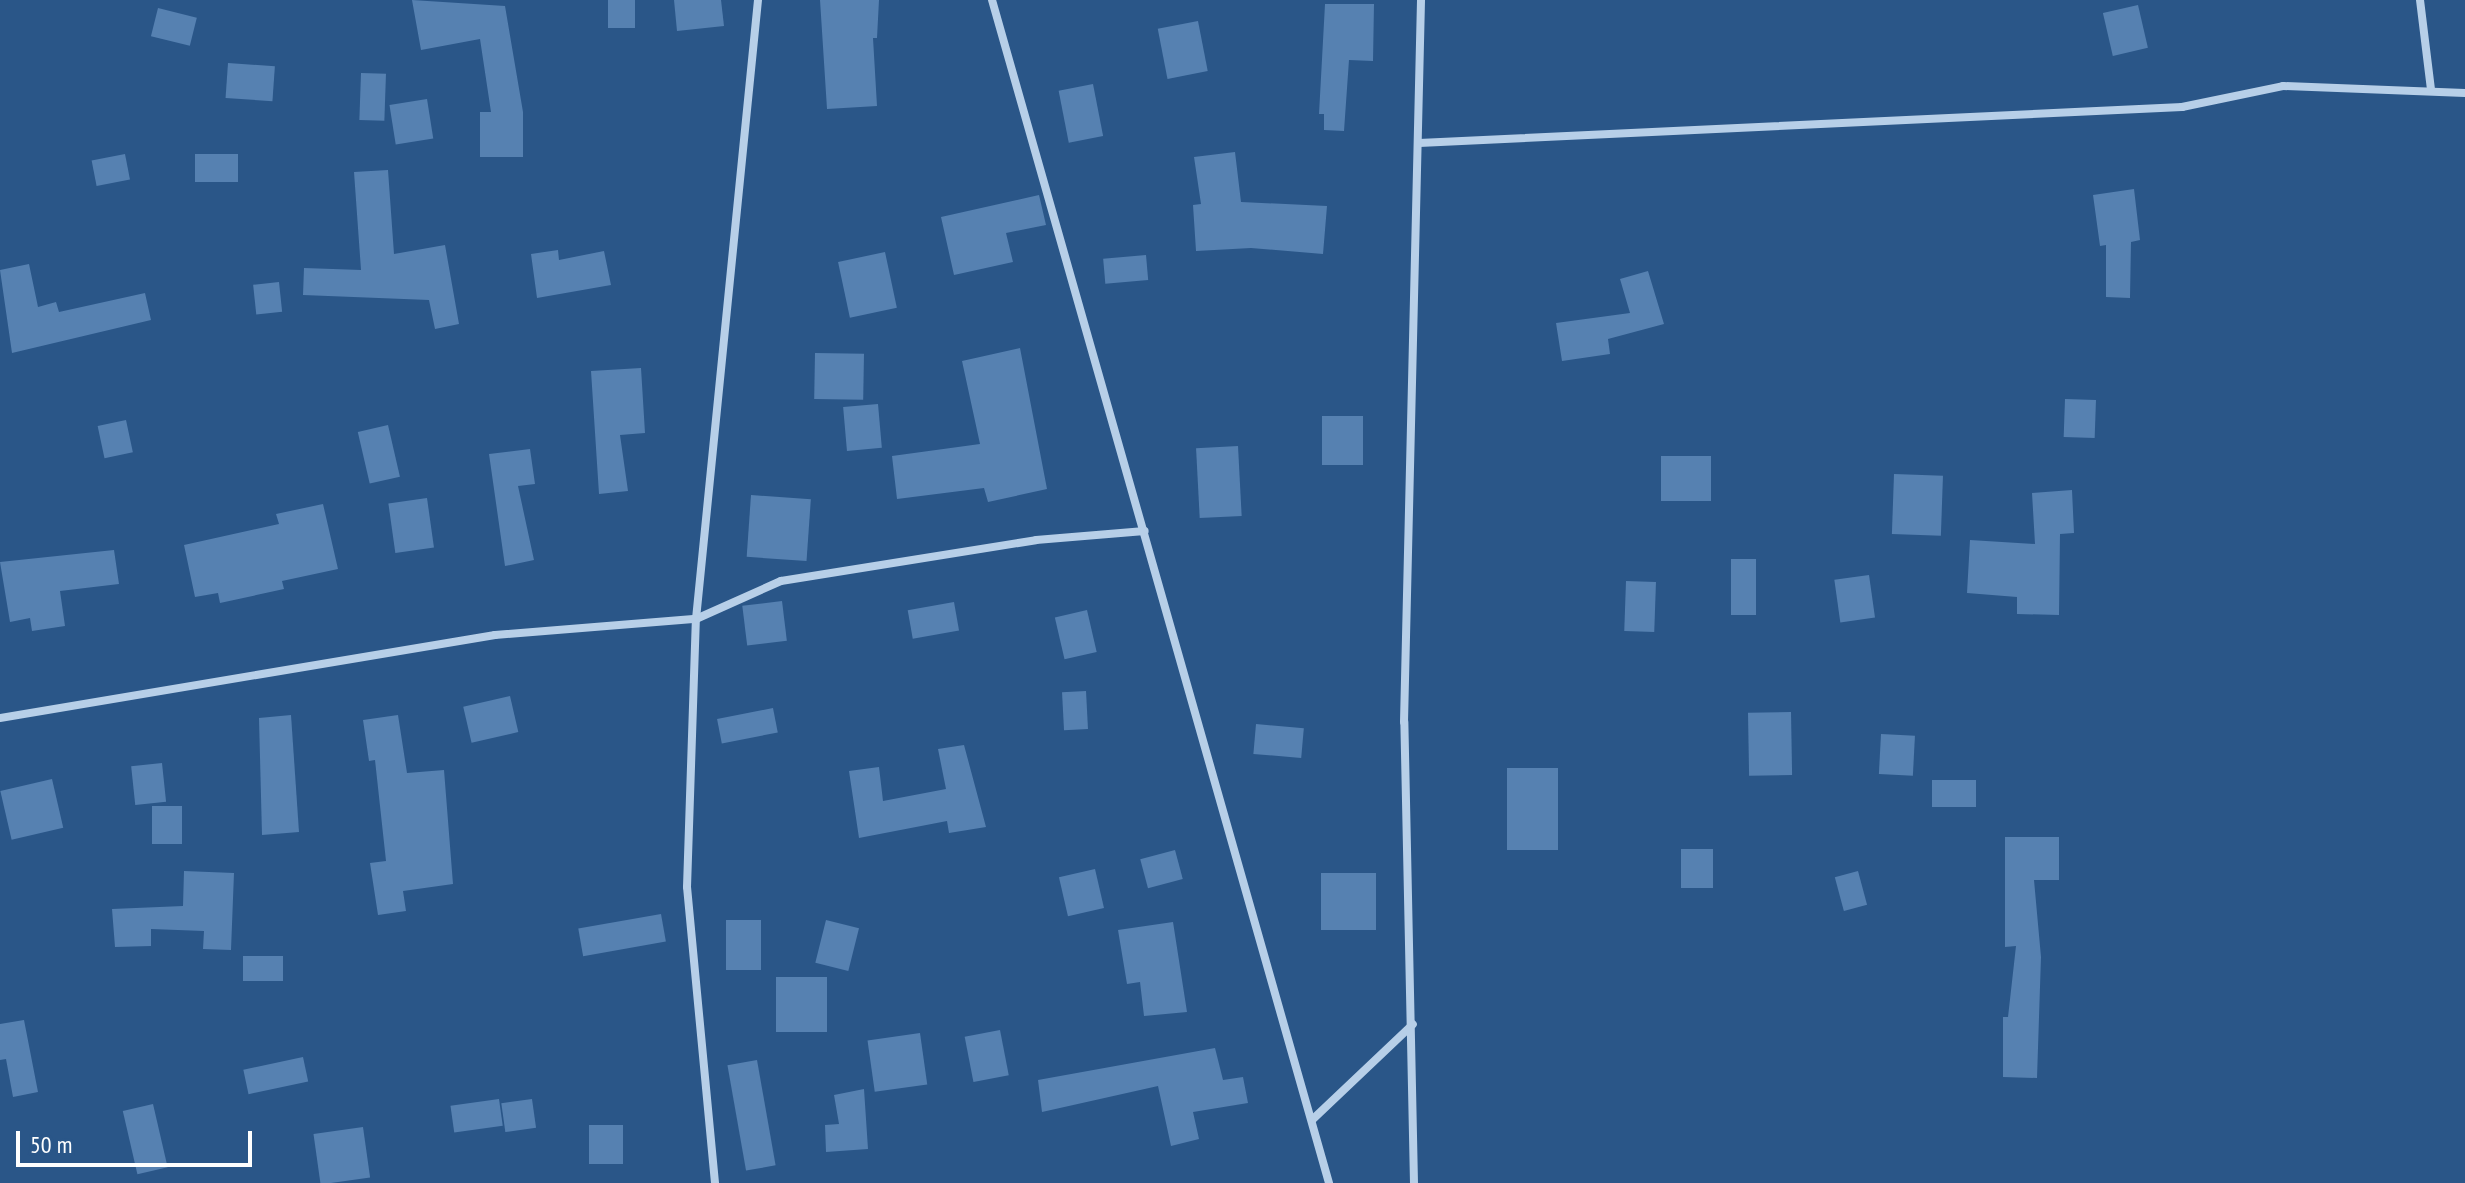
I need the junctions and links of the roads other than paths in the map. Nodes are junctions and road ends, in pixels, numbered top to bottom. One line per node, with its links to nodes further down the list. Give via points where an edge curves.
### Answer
1 (758, 0): 9 (street)
2 (992, 0): 8 (street)
3 (1421, 0): 7 (street)
4 (2420, 0): 5 (street)
5 (2431, 90): 6 (street); 7 (street, via 2283,86 2182,107)
6 (2465, 93)
7 (1419, 143): 11 (street, via 1404,722)
8 (1145, 531): 9 (street, via 1036,540 781,581); 12 (street)
9 (696, 619): 10 (street, via 495,635); 13 (street, via 687,887)
10 (0, 718)
11 (1413, 1024): 12 (street); 15 (street)
12 (1312, 1120): 14 (street)
13 (715, 1183)
14 (1329, 1183)
15 (1414, 1183)

